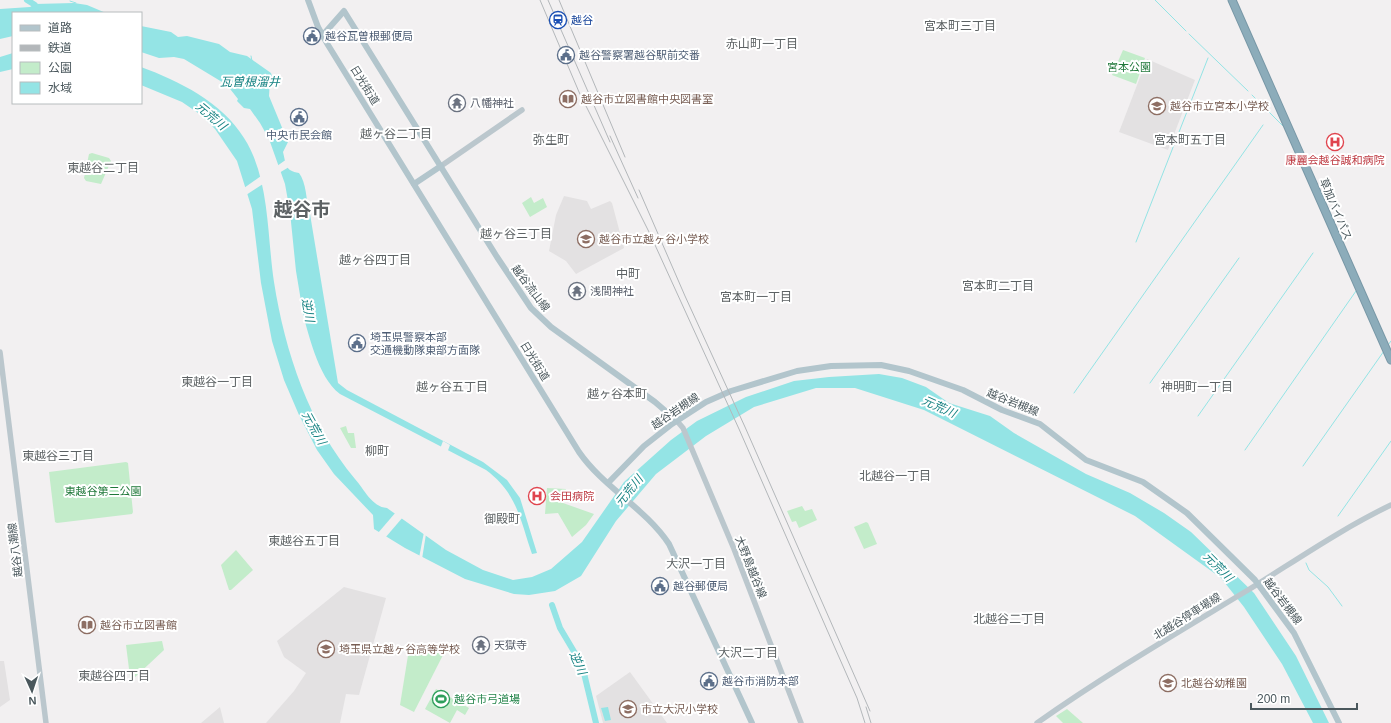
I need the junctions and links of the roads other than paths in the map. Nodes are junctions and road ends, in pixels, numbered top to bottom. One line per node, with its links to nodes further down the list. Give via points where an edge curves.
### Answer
1 (308, 0): 4 (main road, 日光街道)
2 (1232, 0): 10 (highway, 草加バイパス)
3 (1236, 0): 8 (highway, 草加バイパス)
4 (322, 36): 6 (main road, 越谷流山線, via 344,11); 7 (main road, 日光街道)
5 (522, 110): 6 (main road)
6 (441, 166): 7 (main road); 11 (main road, 越谷流山線, via 535,313)
7 (414, 184): 12 (main road, 日光街道, via 576,446)
8 (1391, 349)
9 (0, 352): 15 (main road, 越谷八潮線)
10 (1391, 360)
11 (677, 421): 12 (main road, 越谷岩槻線, via 644,446); 14 (main road, 越谷岩槻線, via 706,402 732,391 797,371 869,364 896,367 963,390 995,407 1040,424 1092,463 1122,473 1153,488 1196,521); 17 (main road, 大野島越谷線, via 683,428 734,549)
12 (608, 484): 16 (main road, 日光街道, via 656,526 674,551)
13 (1391, 505): 14 (main road, 北越谷停車場線)
14 (1256, 585): 18 (main road, 北越谷停車場線); 19 (main road, 越谷岩槻線, via 1294,633)
15 (46, 723)
16 (752, 723)
17 (801, 723)
18 (1037, 723)
19 (1339, 723)

